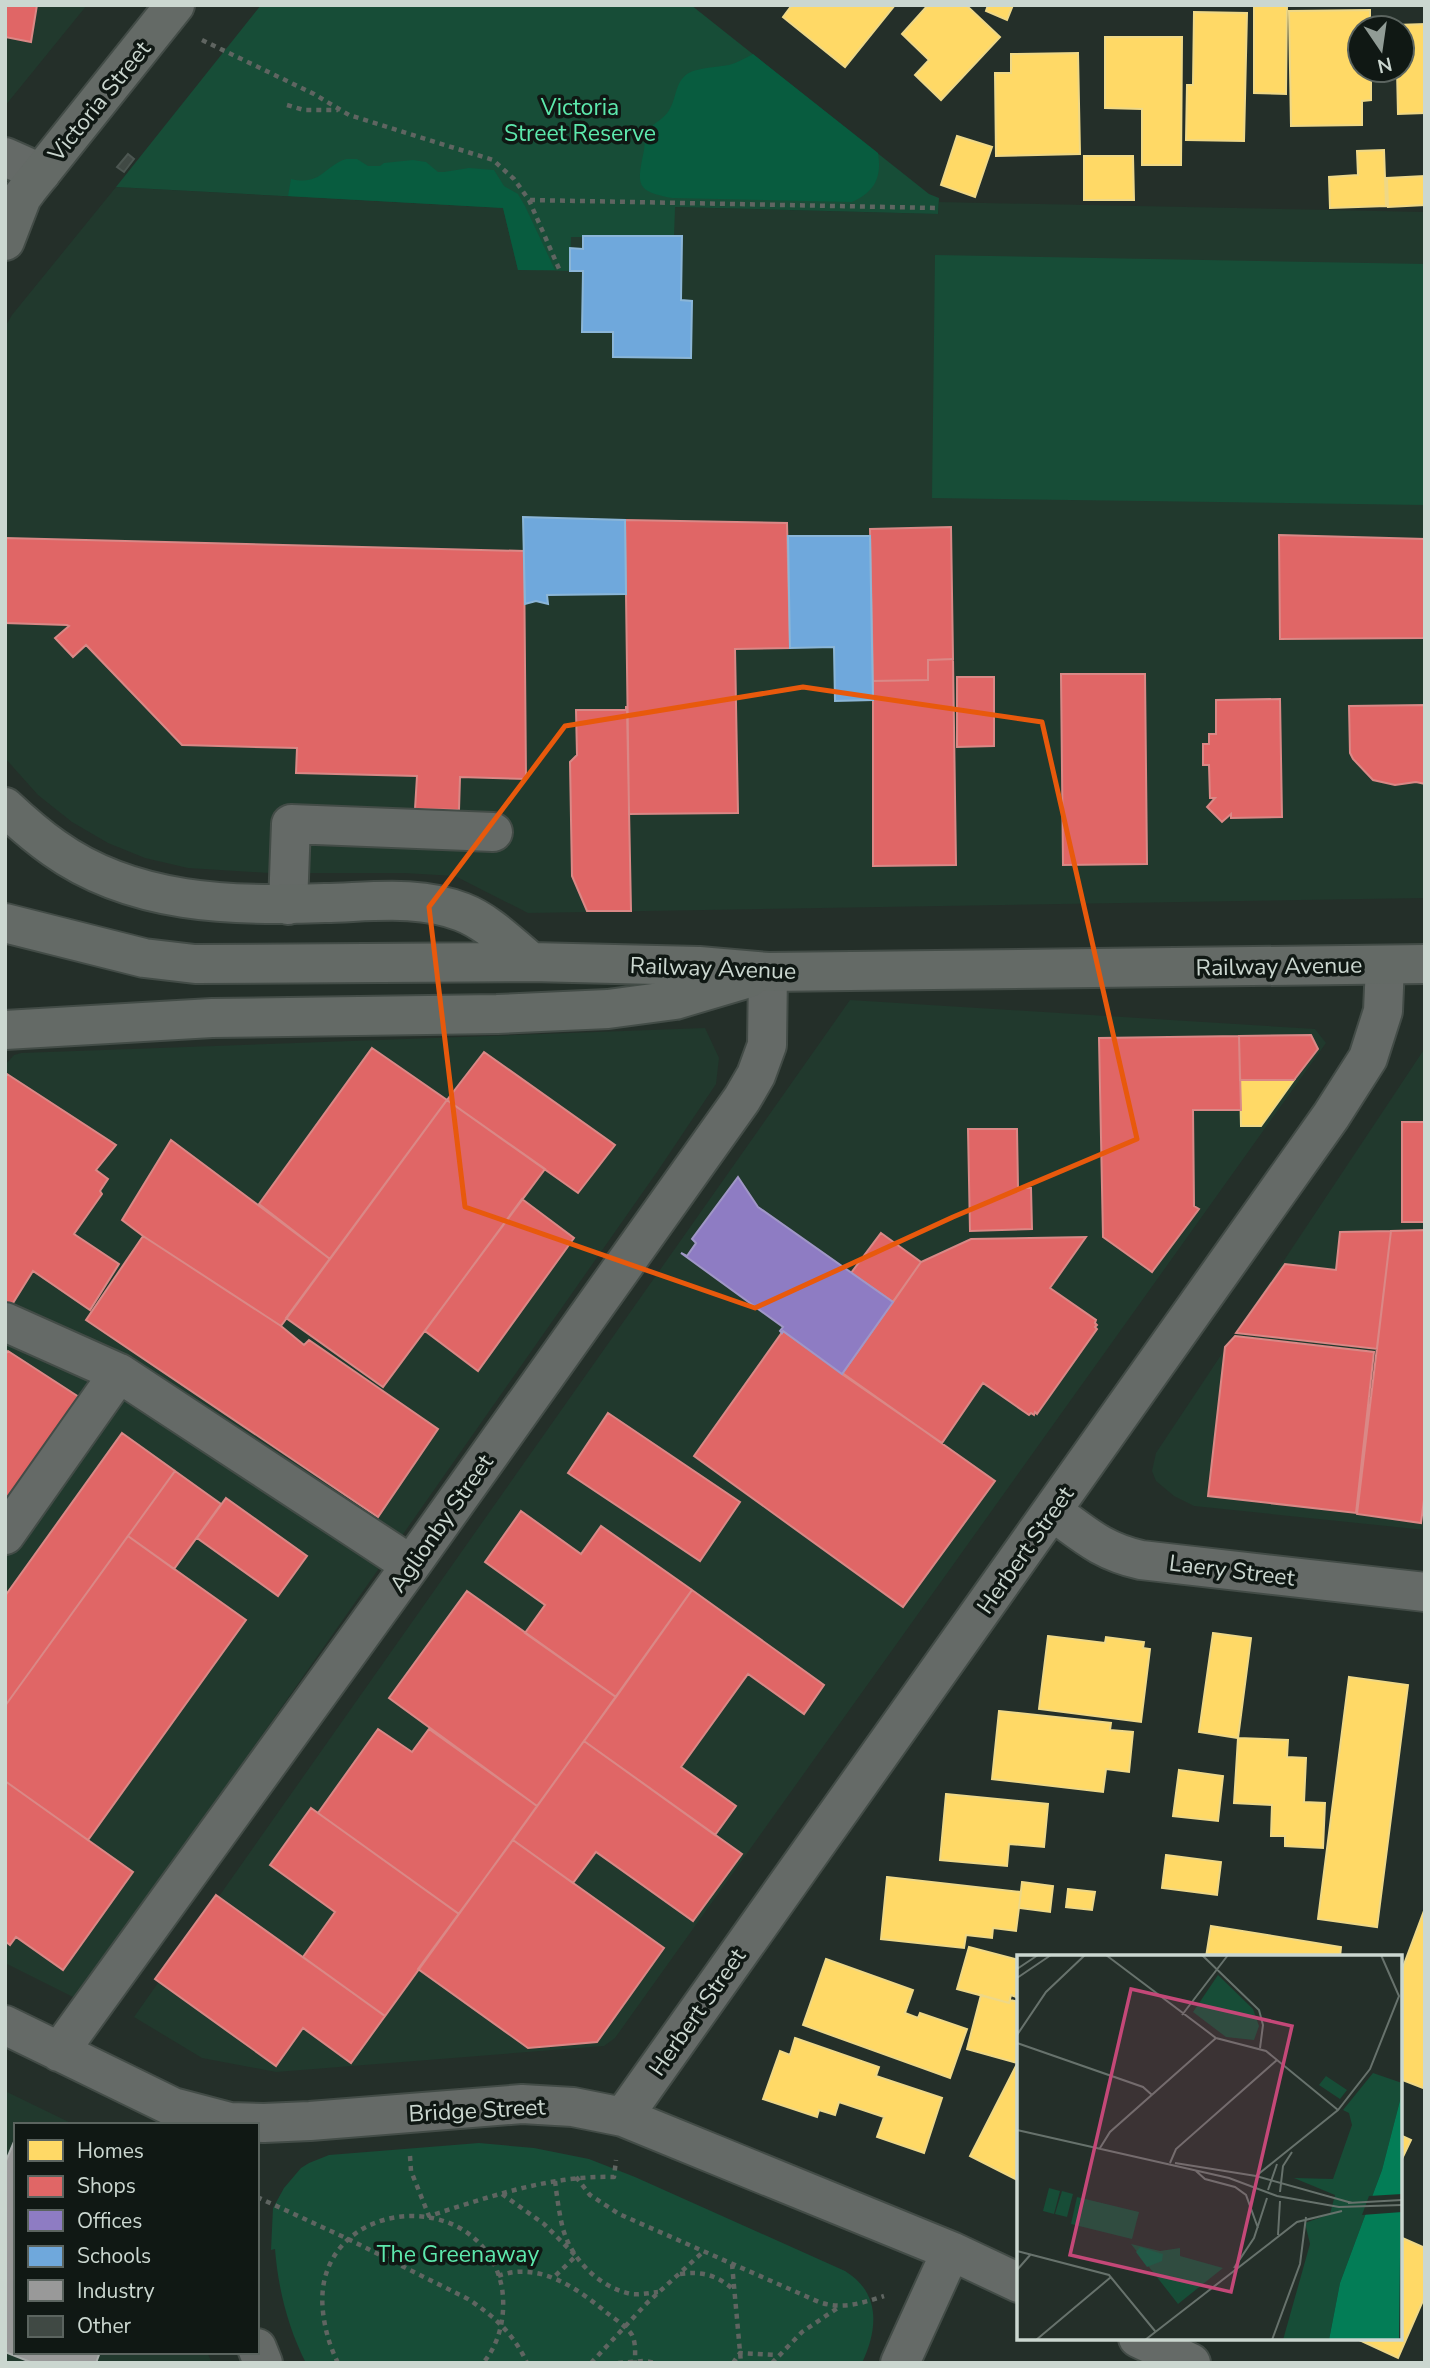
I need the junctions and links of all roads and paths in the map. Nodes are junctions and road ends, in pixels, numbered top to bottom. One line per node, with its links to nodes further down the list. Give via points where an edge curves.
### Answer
1 (169, 13): 3 (path); 5 (main road, Victoria Street)
2 (287, 104): 3 (path, via 304,110)
3 (340, 111): 6 (path, via 493,160)
4 (5, 157): 5 (street)
5 (23, 193): 8 (main road, Victoria Street)
6 (529, 200): 7 (path); 9 (path)
7 (938, 208)
8 (5, 241)
9 (560, 271)
10 (5, 807): 12 (main road, via 56,850 125,884 170,897)
11 (493, 832): 12 (street, via 291,824)
12 (288, 905): 14 (main road, via 435,903 482,922)
13 (5, 923): 14 (main road, Railway Avenue, via 144,958 195,964)
14 (531, 962): 17 (main road, Railway Avenue)
15 (1425, 964): 16 (main road, Railway Avenue)
16 (1385, 965): 17 (main road, Railway Avenue); 21 (street, Herbert Street, via 1383,1011 1368,1058)
17 (768, 972): 18 (main road, via 675,1000 608,1009 225,1017); 23 (street, Aglionby Street, via 767,1045 749,1087)
18 (7, 1031)
19 (5, 1322): 20 (street)
20 (118, 1373): 22 (street); 23 (street)
21 (1052, 1511): 24 (street, Laery Street, via 1101,1548 1141,1560); 28 (street, Herbert Street)
22 (5, 1535)
23 (411, 1565): 26 (street, Aglionby Street)
24 (1425, 1592)
25 (5, 2025): 26 (street, Bridge Street)
26 (59, 2052): 29 (street, Bridge Street, via 173,2107)
27 (407, 2113): 28 (street, Bridge Street, via 522,2104 573,2107); 29 (street, Bridge Street); 35 (path, via 411,2171)
28 (623, 2117): 40 (street, Bridge Street)
29 (231, 2123)
30 (576, 2177): 31 (path); 32 (path); 37 (path, via 590,2195 619,2214)
31 (602, 2177)
32 (555, 2181): 33 (path); 38 (path, via 563,2229)
33 (502, 2194): 35 (path); 38 (path, via 544,2224)
34 (259, 2198): 36 (path)
35 (429, 2216): 36 (path, via 373,2223); 42 (path, via 466,2232 488,2255)
36 (348, 2239): 48 (path, via 468,2299); 54 (path, via 334,2255 322,2285 327,2337)
37 (704, 2251): 39 (path); 41 (path)
38 (576, 2256): 43 (path); 46 (path, via 605,2283 630,2294)
39 (732, 2264): 45 (path); 47 (path)
40 (945, 2265): 44 (street, Bridge Street); 47 (path, via 871,2300); 63 (street)
41 (679, 2274): 45 (path, via 703,2273); 46 (path)
42 (498, 2276): 43 (path, via 523,2272); 48 (path, via 504,2305)
43 (554, 2277): 49 (path)
44 (1017, 2283)
45 (734, 2290): 51 (path)
46 (658, 2292): 49 (path)
47 (839, 2307): 52 (path)
48 (501, 2324): 55 (path, via 492,2352); 56 (path)
49 (624, 2326): 53 (path, via 633,2337); 57 (path)
50 (1142, 2340): 64 (street)
51 (740, 2353): 52 (path); 60 (path); 61 (path)
52 (778, 2355): 62 (path)
53 (635, 2362): 58 (path); 59 (path)
54 (338, 2363)
55 (483, 2363)
56 (527, 2363)
57 (591, 2363)
58 (618, 2363)
59 (657, 2363)
60 (733, 2363)
61 (741, 2363)
62 (772, 2363)
63 (900, 2363)
64 (1191, 2363)

